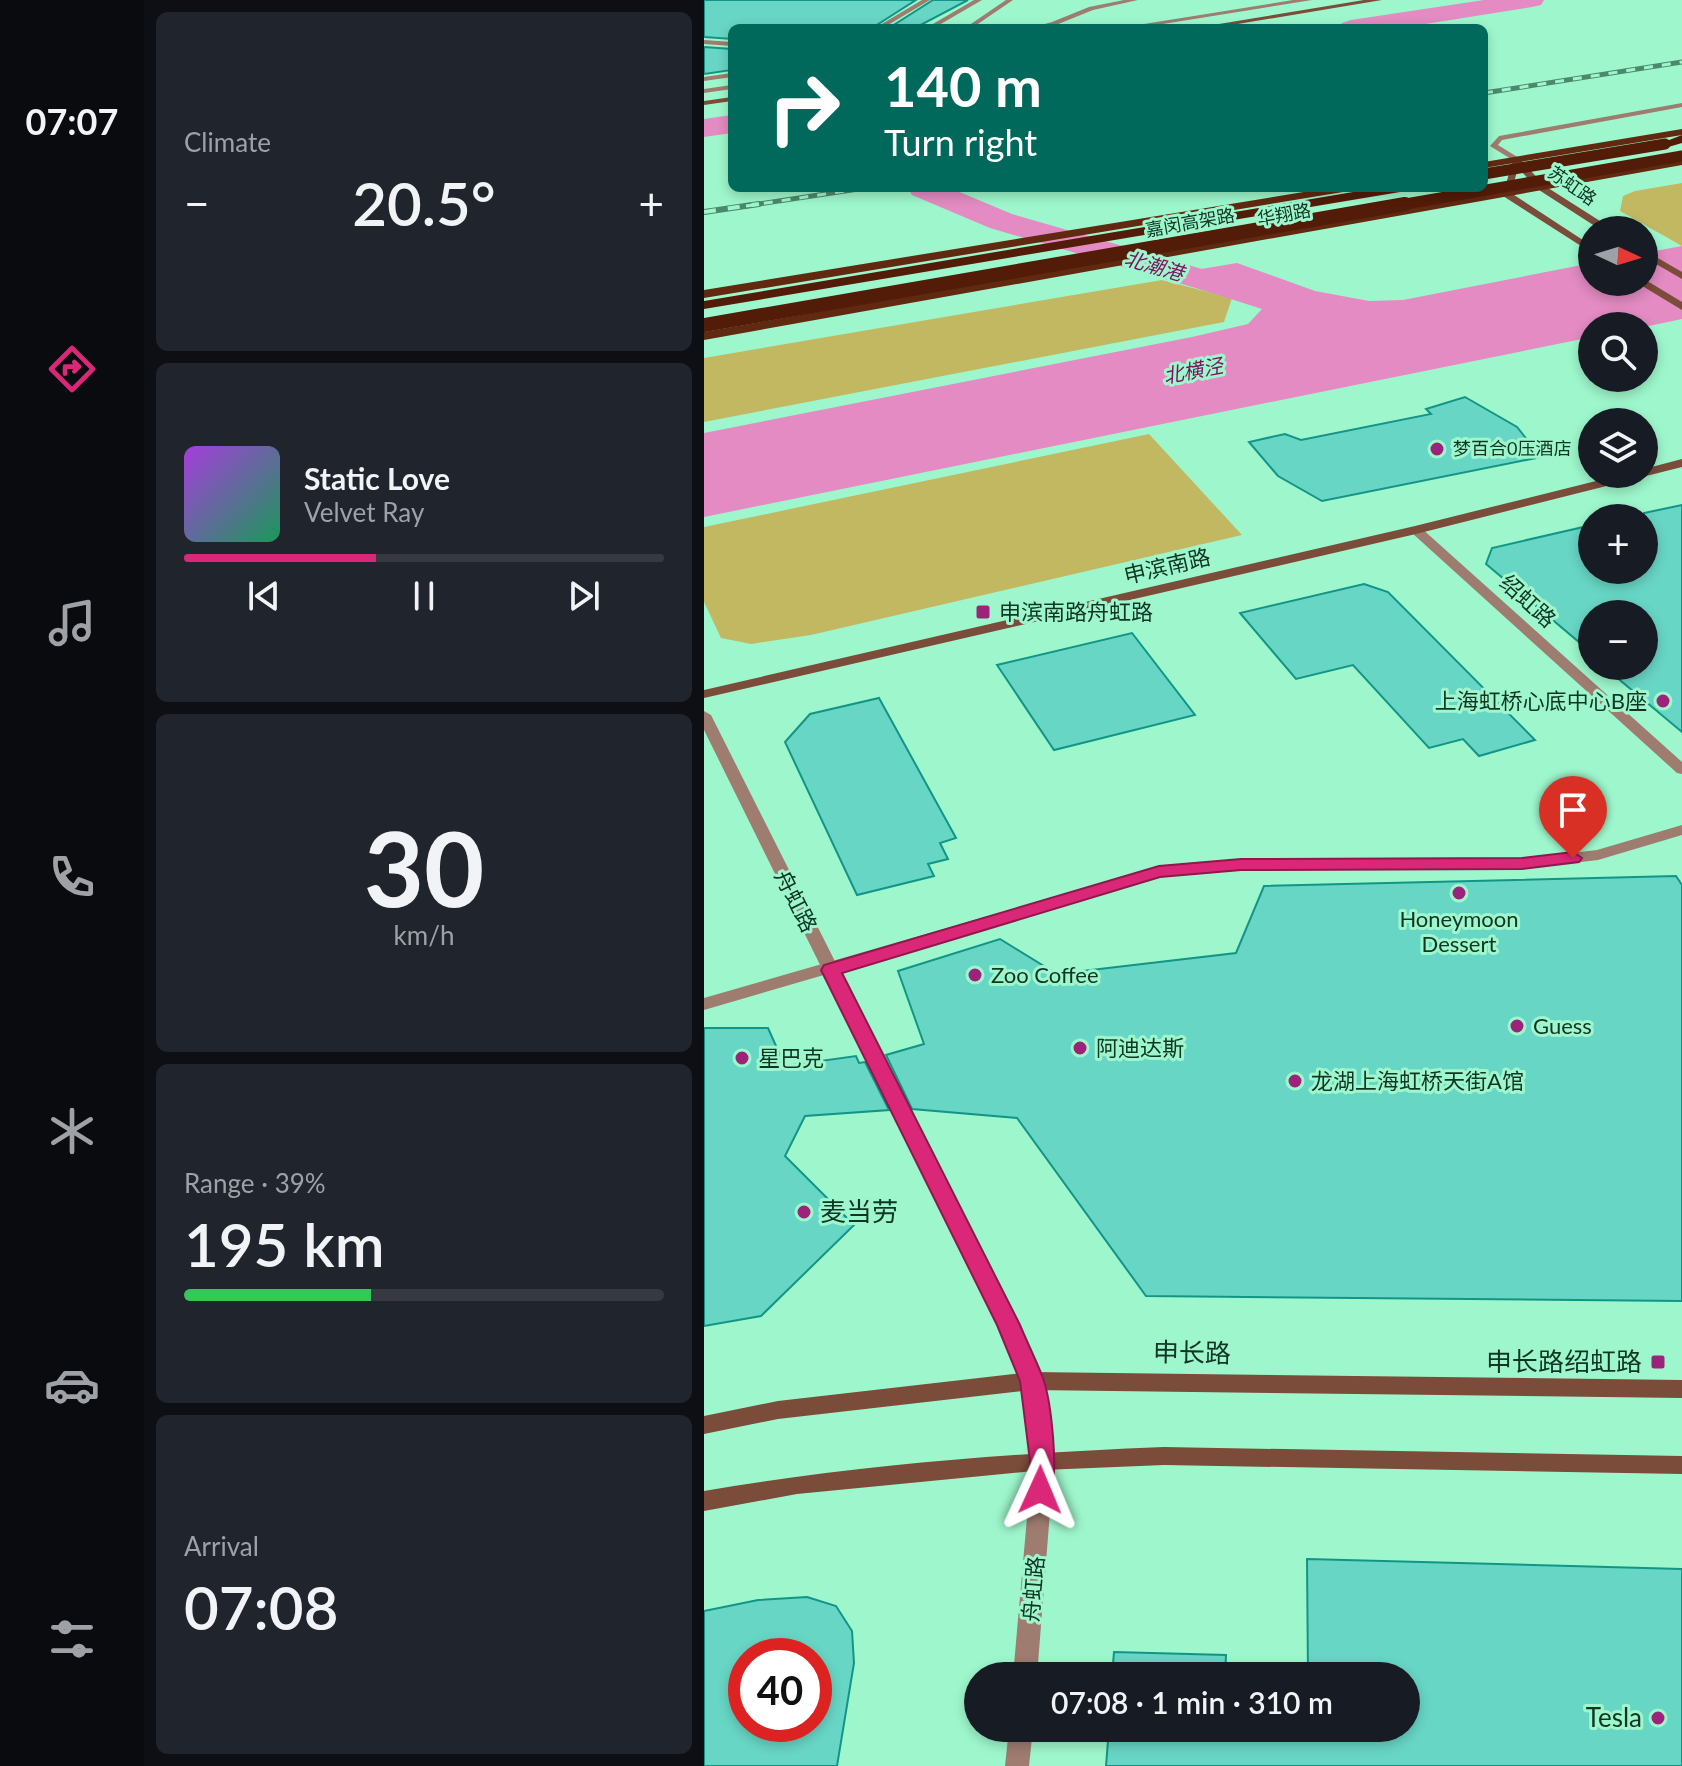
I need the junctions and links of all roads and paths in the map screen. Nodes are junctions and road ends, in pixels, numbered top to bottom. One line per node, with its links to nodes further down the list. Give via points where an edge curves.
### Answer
1 (927, 0): 8 (lane)
2 (979, 0): 7 (lane)
3 (1010, 0): 10 (lane)
4 (1135, 0): 11 (lane, via 1091,8)
5 (1308, 0): 12 (street)
6 (1378, 0): 13 (main road)
7 (938, 23): 9 (lane)
8 (885, 24)
9 (941, 24)
10 (974, 24)
11 (1054, 24)
12 (1149, 24)
13 (1225, 24)
14 (704, 42): 15 (lane)
15 (728, 44)
16 (728, 76): 17 (lane)
17 (704, 79)
18 (728, 88): 19 (street)
19 (704, 91)
20 (728, 100): 21 (main road)
21 (704, 103)
22 (1682, 105): 26 (lane, via 1499,138 1494,146)
23 (1682, 132): 26 (main road)
24 (1682, 140): 29 (highway, bridge)
25 (1682, 156): 31 (highway, 嘉闵高架路, bridge)
26 (1516, 160): 28 (main road); 30 (main road, 苏虹路); 35 (main road, 苏虹路)
27 (1682, 162): 30 (main road, 华翔路)
28 (1488, 164)
29 (1488, 173)
30 (1542, 188): 35 (main road, 华翔路); 36 (main road, 苏虹路)
31 (1488, 190)
32 (1324, 192): 41 (main road, 华翔路)
33 (1376, 192): 42 (highway, 嘉闵高架路)
34 (1474, 192): 44 (highway, 嘉闵高架路, bridge)
35 (1506, 194): 37 (main road, 苏虹路); 45 (main road, 华翔路)
36 (1586, 216)
37 (1578, 241)
38 (1658, 261): 39 (main road)
39 (1682, 276)
40 (1658, 292): 43 (main road)
41 (704, 294)
42 (704, 305)
43 (1682, 307)
44 (704, 325)
45 (704, 336)
46 (1682, 463): 47 (main road, 申滨南路)
47 (1658, 469)
48 (1582, 488): 49 (main road, 申滨南路)
49 (1416, 530): 50 (main road, 申滨南路); 52 (street, 绍虹路)
50 (704, 694)
51 (704, 715): 54 (street, 舟虹路)
52 (1682, 770)
53 (1682, 830): 54 (street, via 1598,855 1522,864 1241,864 1159,872)
54 (831, 970): 55 (street); 56 (street, 舟虹路)
55 (704, 1004)
56 (1032, 1381): 57 (main road, 申长路); 58 (main road, 申长路, via 778,1410); 59 (street, 舟虹路)
57 (1682, 1389)
58 (704, 1425)
59 (1043, 1461): 60 (main road, via 1164,1456); 61 (main road, via 797,1485); 62 (street, 舟虹路)
60 (1682, 1465)
61 (704, 1501)
62 (1026, 1662)
63 (1020, 1742): 64 (street)
64 (1017, 1766)

